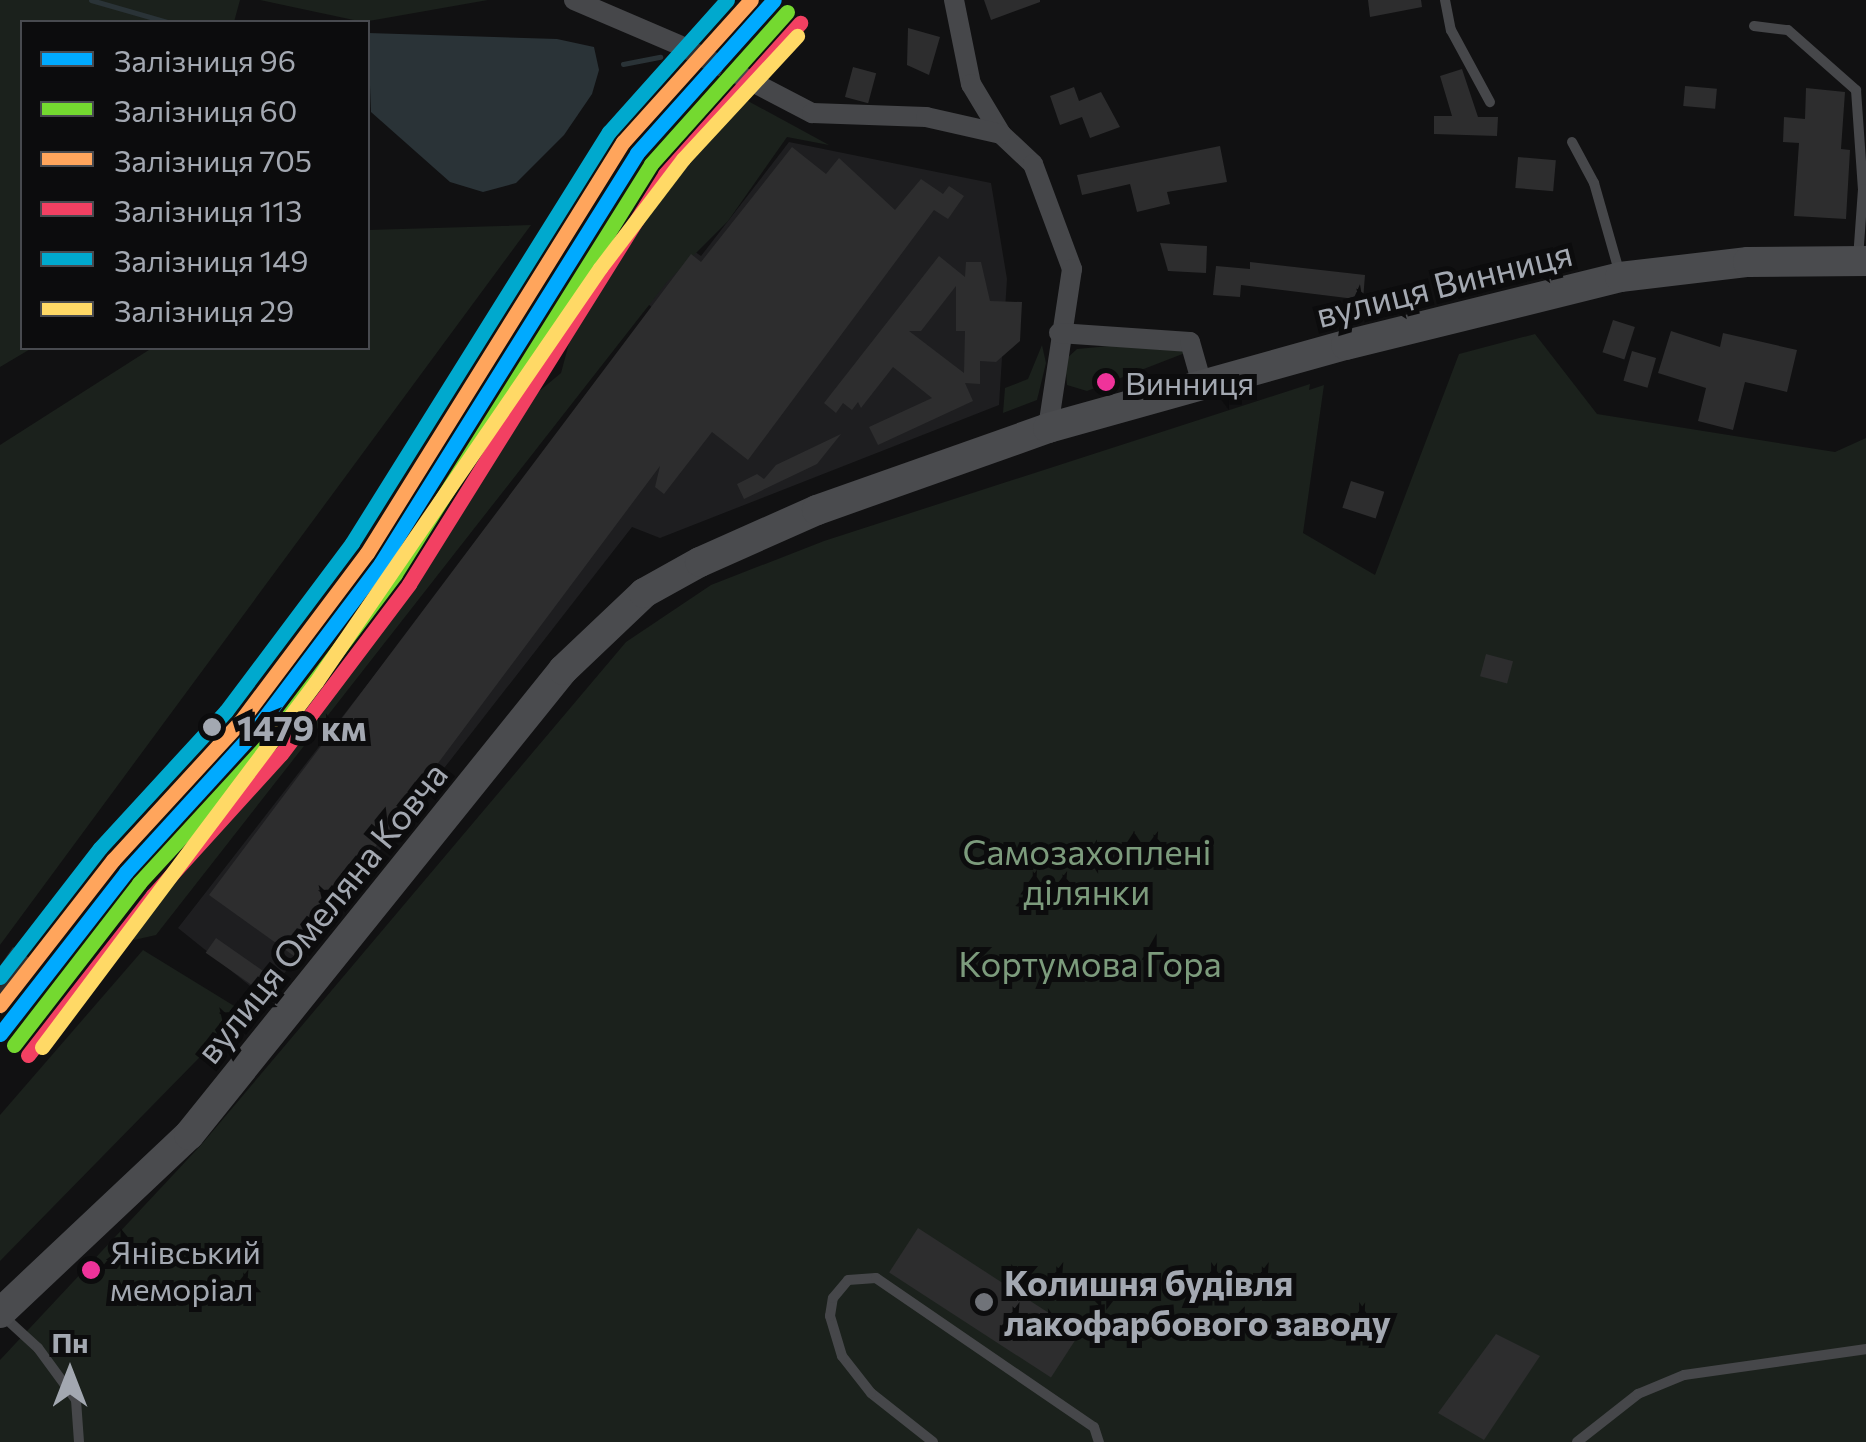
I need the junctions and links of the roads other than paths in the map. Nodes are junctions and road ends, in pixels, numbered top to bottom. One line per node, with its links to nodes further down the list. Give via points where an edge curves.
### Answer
1 (574, 0): 5 (street)
2 (954, 0): 8 (street, via 970,84)
3 (1444, 0): 7 (lane, via 1451,30)
4 (1754, 26): 10 (lane, via 1788,30 1856,90)
5 (679, 45)
6 (742, 77): 8 (street, via 812,113 926,117)
7 (1490, 102)
8 (1001, 134): 13 (street, via 1033,164 1072,269)
9 (1572, 142): 12 (lane, via 1594,183)
10 (1865, 188): 11 (lane)
11 (1862, 260): 12 (main road, вулиця Винниця, via 1748,262)
12 (1620, 277): 14 (main road, вулиця Винниця)
13 (1051, 330): 14 (street, via 1190,342); 15 (street)
14 (1202, 384): 15 (main road, вулиця Винниця)
15 (1048, 428): 16 (main road, вулиця Винниця, via 817,510)
16 (700, 562): 17 (main road, вулиця Омеляна Ковча, via 644,593 563,670 189,1135)
17 (0, 1313): 19 (lane, via 38,1348 76,1400)
18 (1866, 1348): 22 (lane, via 1684,1375 1638,1394)
19 (79, 1442)
20 (933, 1442): 21 (lane, via 871,1393 842,1356 830,1316 848,1280 876,1278 1094,1427)
21 (1099, 1442)
22 (1576, 1442)

